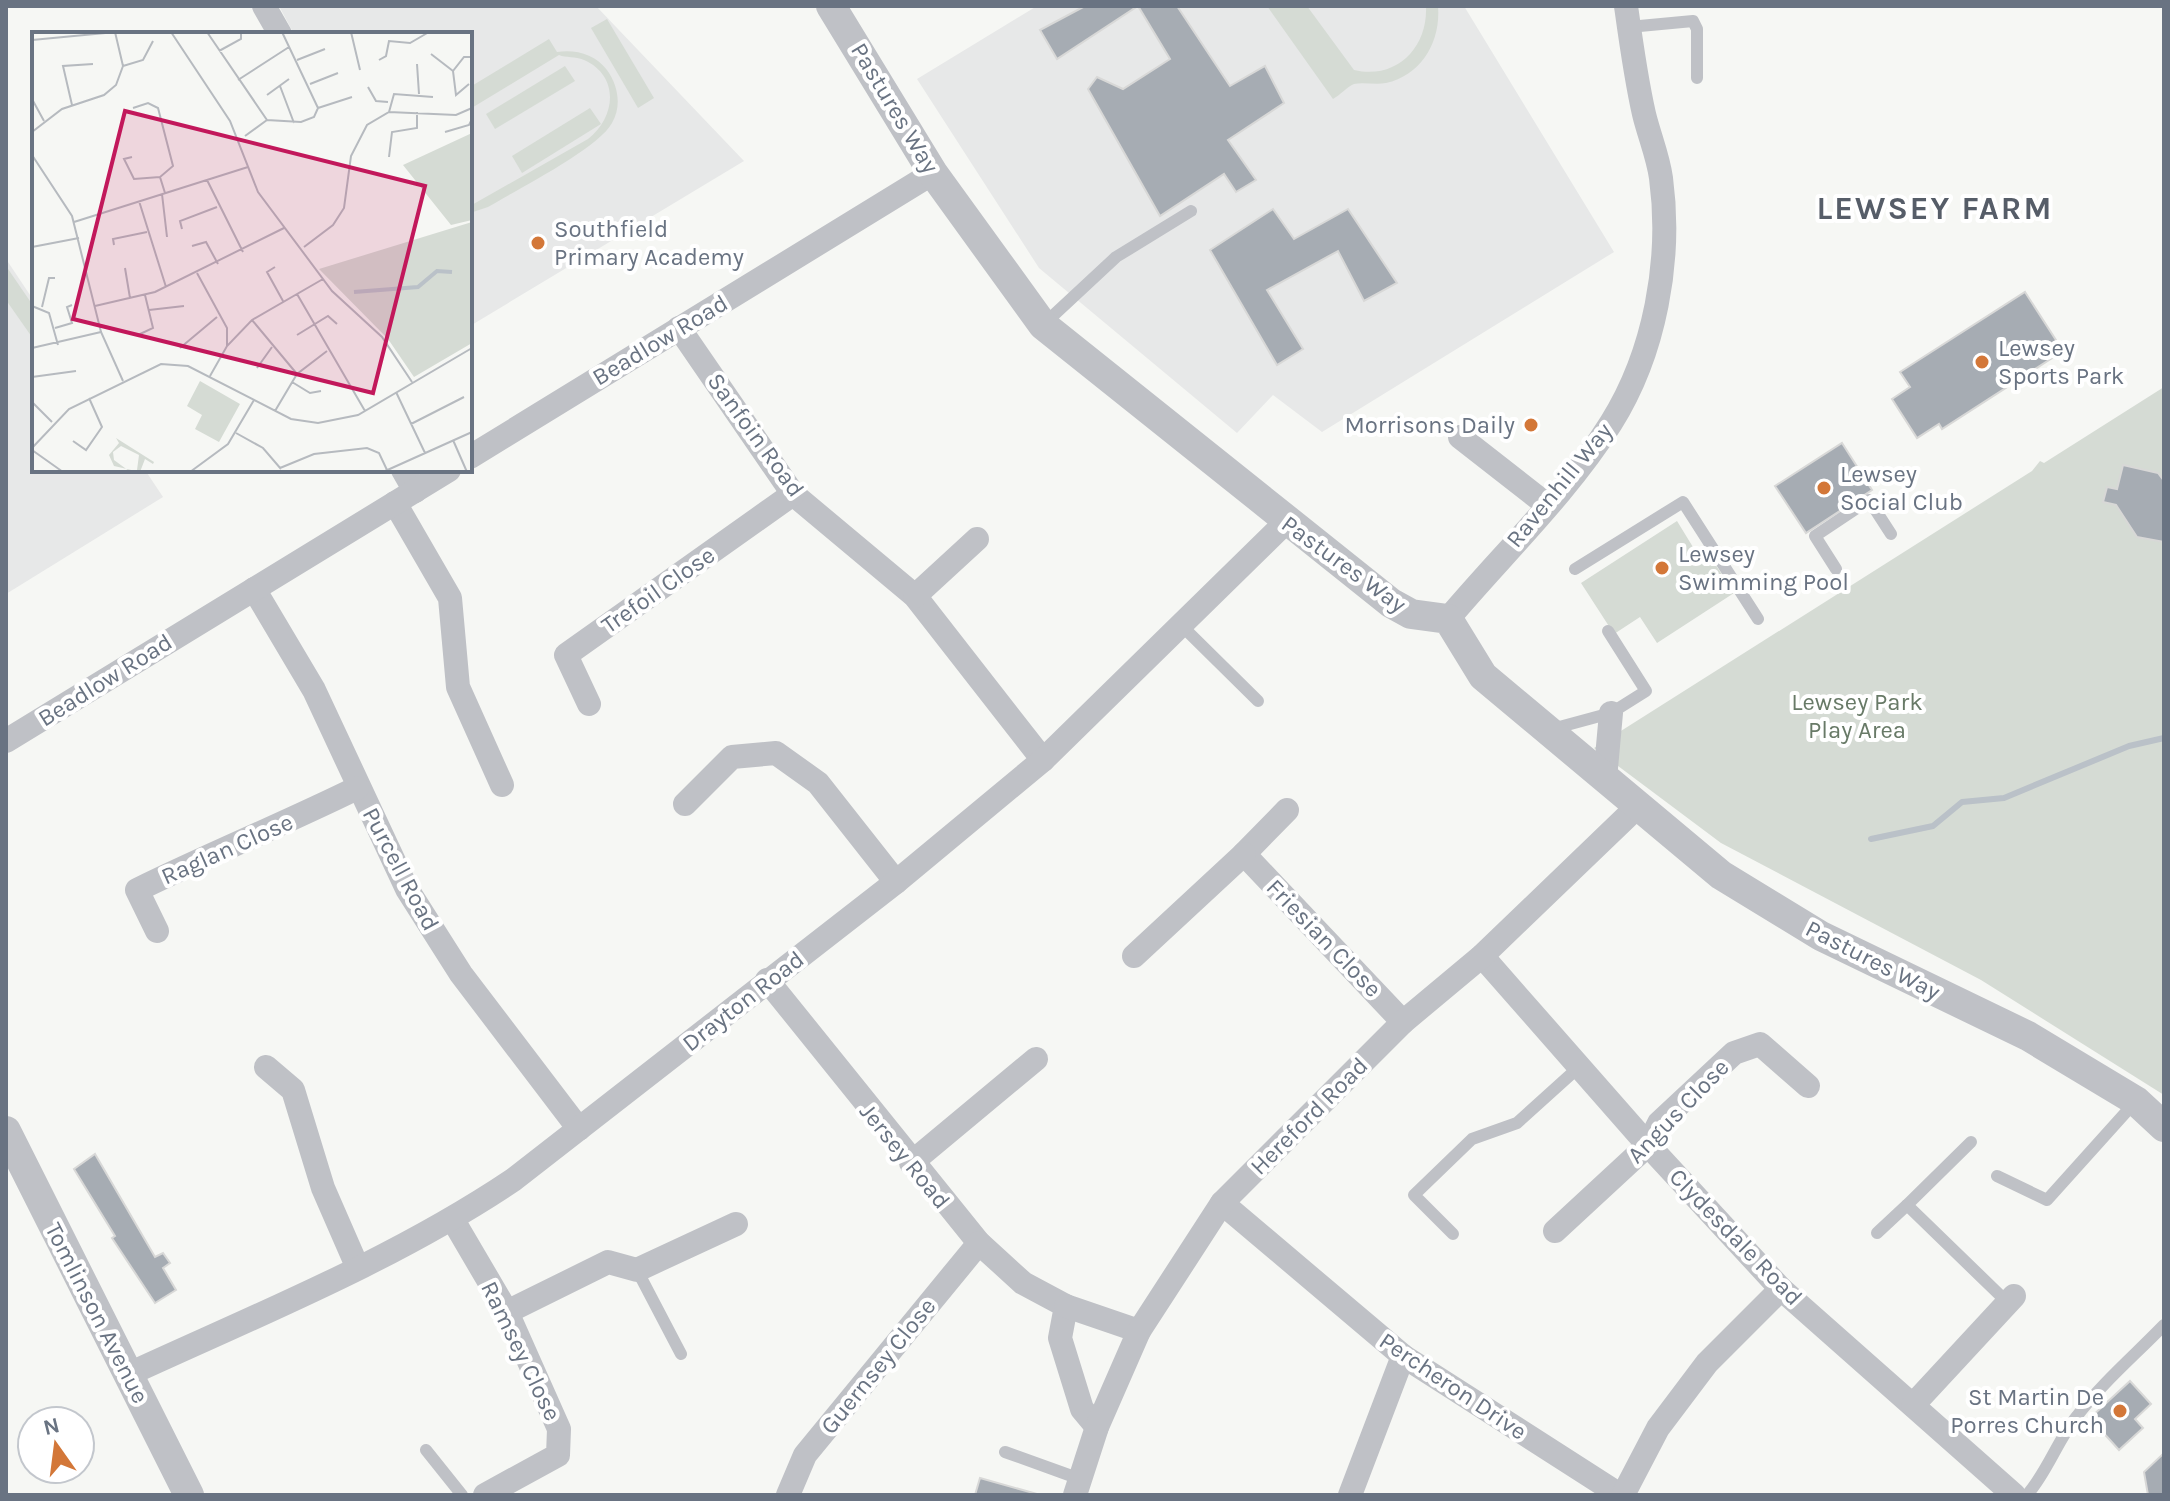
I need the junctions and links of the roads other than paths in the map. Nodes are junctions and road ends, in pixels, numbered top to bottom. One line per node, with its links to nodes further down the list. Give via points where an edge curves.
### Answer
1 (264, 6): 4 (street)
2 (831, 6): 6 (street, Pastures Way)
3 (1628, 16): 5 (lane, via 1693,21); 15 (street, Ravenhill Way, via 1661,176 1660,287 1645,348 1611,423)
4 (279, 32)
5 (1697, 78)
6 (933, 173): 8 (street, Pastures Way); 9 (street, Beadlow Road)
7 (1191, 211): 8 (lane, via 1116,257)
8 (1043, 325): 16 (street, Pastures Way)
9 (679, 328): 11 (street, Beadlow Road); 14 (street, Sanfoin Road)
10 (1460, 437): 15 (street)
11 (472, 456)
12 (444, 472): 13 (street, Beadlow Road)
13 (404, 488): 21 (street, Beadlow Road); 34 (street, via 450,598 458,687)
14 (793, 494): 22 (street, Sanfoin Road); 28 (street, Trefoil Close, via 566,655)
15 (1547, 505): 23 (street, Ravenhill Way)
16 (1286, 522): 23 (street, Pastures Way, via 1391,603 1411,614); 25 (street, Drayton Road)
17 (1891, 534): 20 (lane, via 1869,500 1815,536)
18 (977, 539): 22 (street)
19 (1575, 569): 24 (lane, via 1683,502)
20 (1836, 569)
21 (254, 589): 31 (street, Beadlow Road); 35 (street, Purcell Road, via 314,690)
22 (915, 596): 32 (street, Sanfoin Road)
23 (1448, 619): 30 (street, Pastures Way, via 1483,676)
24 (1758, 619)
25 (1182, 626): 27 (lane); 32 (street, Drayton Road)
26 (1608, 631): 29 (lane, via 1646,691)
27 (1258, 701)
28 (589, 704)
29 (1611, 713): 30 (lane); 33 (street)
30 (1544, 730): 33 (street, Pastures Way)
31 (6, 741)
32 (1043, 760): 40 (street, Drayton Road)
33 (1605, 779): 37 (street, Pastures Way)
34 (502, 785)
35 (357, 788): 41 (street, Raglan Close, via 137,890); 52 (street, Purcell Road, via 407,889 461,974)
36 (685, 804): 40 (street, via 732,757 776,753 818,783)
37 (1638, 806): 43 (street, Hereford Road); 50 (street, Pastures Way, via 1721,875 1821,936 2028,1036)
38 (1287, 810): 39 (street)
39 (1244, 854): 42 (street); 45 (street, Friesian Close)
40 (896, 882): 44 (street, Drayton Road)
41 (157, 931)
42 (1134, 956)
43 (1482, 956): 45 (street, Hereford Road); 48 (street, Clydesdale Road)
44 (767, 980): 52 (street, Drayton Road); 56 (street, Jersey Road)
45 (1403, 1022): 58 (street, Hereford Road)
46 (1036, 1059): 56 (street)
47 (266, 1067): 66 (street, via 293,1090 323,1188)
48 (1579, 1067): 55 (street, Clydesdale Road); 64 (lane, via 1517,1123 1472,1139 1414,1195)
49 (1808, 1086): 55 (street, Angus Close, via 1760,1044 1734,1053 1659,1123)
50 (2136, 1101): 51 (street, Pastures Way); 57 (lane, via 2047,1200)
51 (2164, 1127)
52 (579, 1129): 60 (street, Drayton Road)
53 (6, 1131): 76 (street, Tomlinson Avenue)
54 (1971, 1142): 59 (lane)
55 (1648, 1145): 62 (street, Angus Close); 68 (street, Clydesdale Road)
56 (911, 1163): 65 (street, Jersey Road)
57 (1997, 1176)
58 (1222, 1203): 73 (street, Hereford Road); 75 (street, Percheron Drive)
59 (1907, 1205): 63 (lane); 69 (lane)
60 (453, 1220): 66 (street, Drayton Road); 71 (street, Ramsey Close)
61 (736, 1224): 67 (street)
62 (1555, 1231)
63 (1877, 1233)
64 (1453, 1234)
65 (979, 1243): 70 (street, Jersey Road, via 1023,1283); 85 (street, Guernsey Close, via 805,1455)
66 (357, 1266): 76 (street, Drayton Road)
67 (637, 1270): 71 (street, via 608,1262); 74 (lane)
68 (1781, 1289): 77 (street, Clydesdale Road); 87 (street, via 1707,1363 1658,1428)
69 (2010, 1299): 77 (street)
70 (1066, 1306): 73 (street, Jersey Road); 78 (street, via 1060,1338 1082,1409)
71 (507, 1312): 84 (street, Ramsey Close, via 559,1429 558,1455)
72 (2164, 1325): 89 (lane, via 2080,1412)
73 (1139, 1331): 78 (street, Hereford Road)
74 (681, 1354)
75 (1403, 1356): 86 (street); 87 (street, Percheron Drive)
76 (127, 1375): 82 (street, Tomlinson Avenue)
77 (1913, 1405): 88 (street, Clydesdale Road)
78 (1097, 1427): 81 (street, Hereford Road)
79 (426, 1450): 83 (lane)
80 (1005, 1452): 81 (lane)
81 (1078, 1487)
82 (189, 1495)
83 (462, 1495)
84 (485, 1495)
85 (788, 1495)
86 (1350, 1495)
87 (1622, 1495)
88 (2014, 1495)
89 (2027, 1495)

